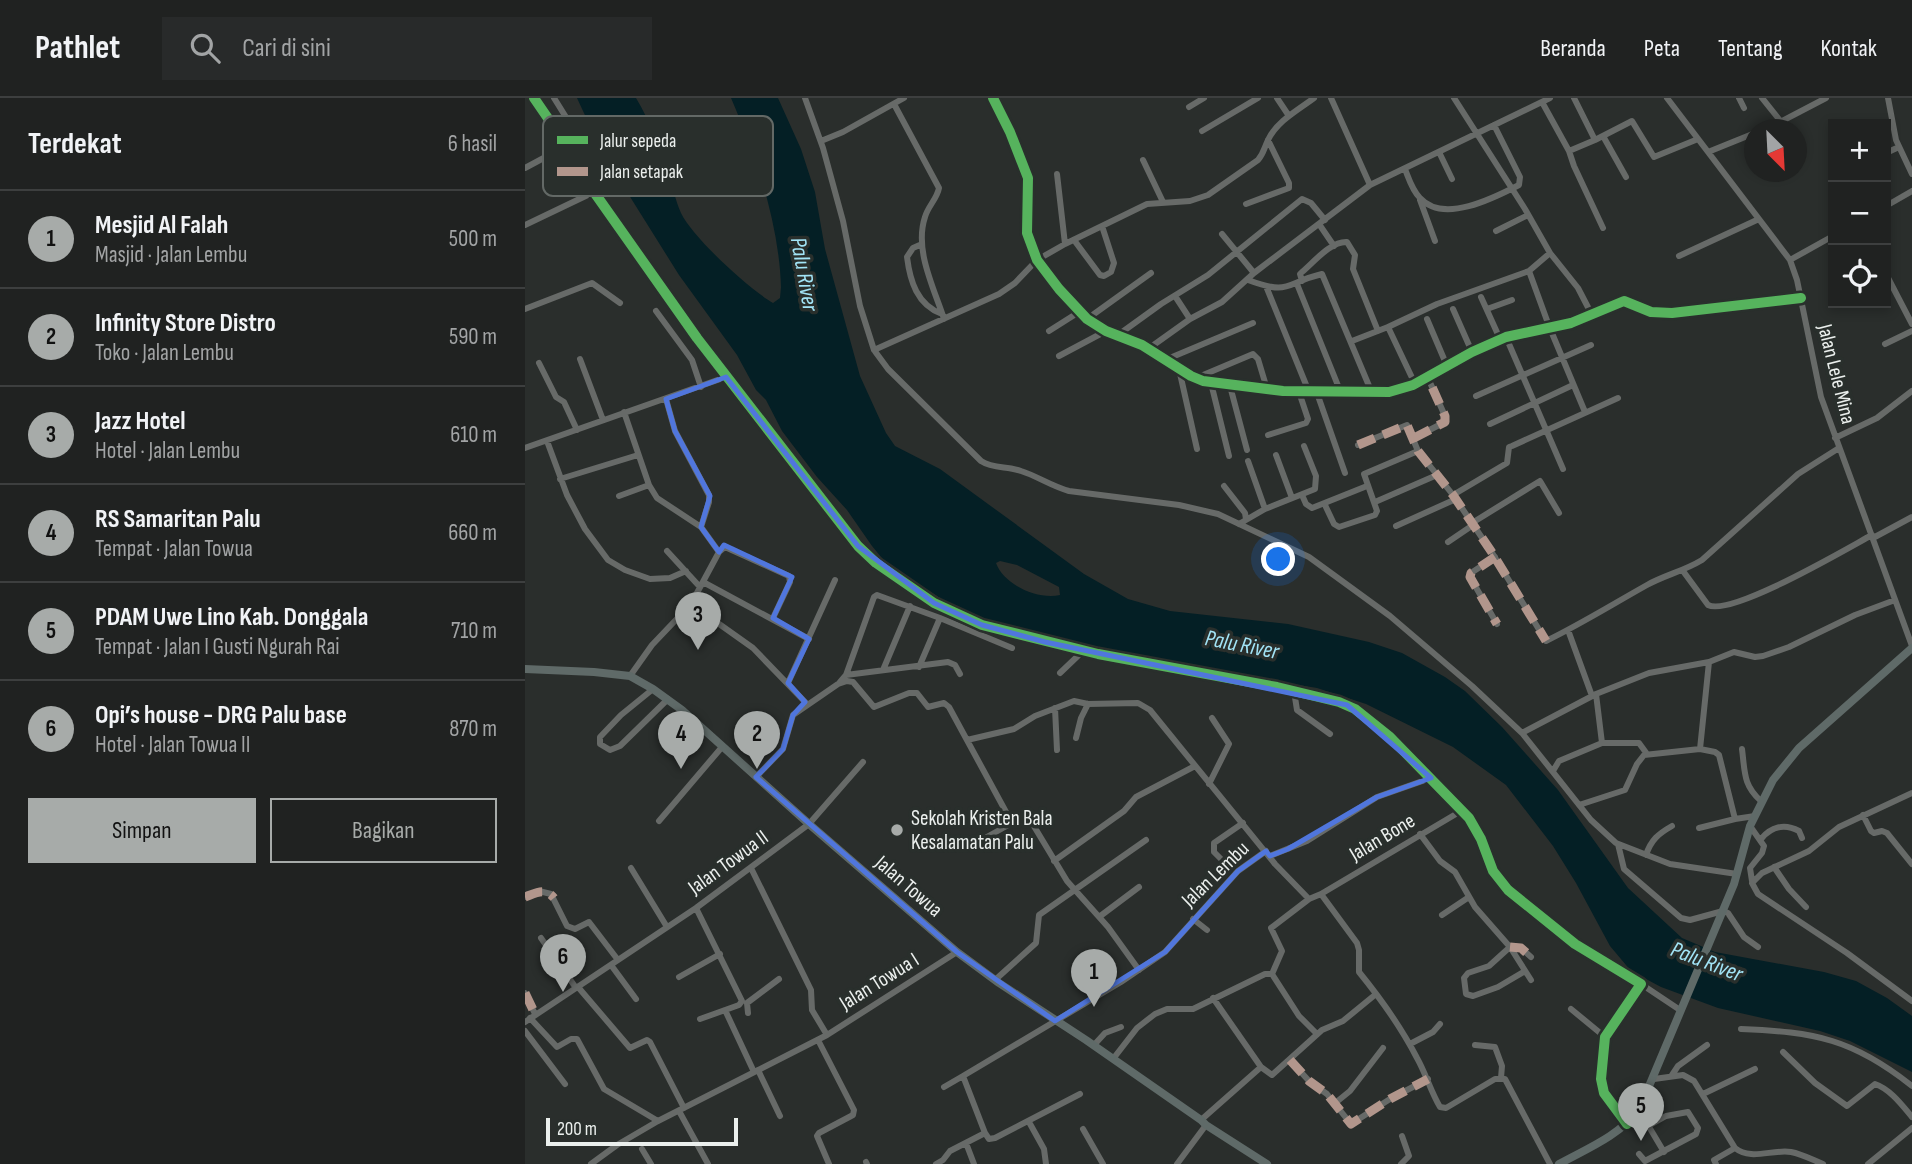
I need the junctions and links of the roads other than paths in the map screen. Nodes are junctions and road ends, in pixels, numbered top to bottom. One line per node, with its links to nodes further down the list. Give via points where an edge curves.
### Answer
1 (534, 98): 23 (street)
2 (554, 98): 24 (street)
3 (805, 98): 36 (street)
4 (904, 98): 20 (street)
5 (993, 98): 76 (street, via 1028,178 1027,233)
6 (1204, 98): 21 (street)
7 (1258, 98): 29 (street)
8 (1277, 98): 25 (street)
9 (1314, 98): 25 (street)
10 (1331, 98): 50 (street)
11 (1454, 98): 30 (street)
12 (1549, 98): 19 (street)
13 (1574, 98): 35 (street)
14 (1667, 98): 33 (street, Jalan Lele Mina)
15 (1739, 98): 22 (street)
16 (1762, 98): 26 (street)
17 (1826, 98): 27 (street)
18 (1888, 98): 37 (street)
19 (1542, 102): 28 (street); 38 (street)
20 (894, 104): 36 (street); 70 (street, via 939,188 925,216)
21 (1189, 107)
22 (1744, 108)
23 (546, 116)
24 (565, 116)
25 (1289, 116): 34 (street)
26 (1778, 119)
27 (1788, 119)
28 (1494, 125): 30 (street); 51 (street, via 1520,177 1519,186)
29 (1202, 131)
30 (1478, 133): 40 (street); 51 (street)
31 (1603, 136): 33 (street, via 1632,121 1656,157); 35 (street); 48 (street)
32 (1744, 137): 41 (street)
33 (1698, 139): 41 (street, Jalan Lele Mina)
34 (1268, 140): 56 (street, via 1258,160 1208,195); 58 (street, via 1289,188)
35 (1595, 140): 38 (street)
36 (821, 141): 114 (street)
37 (1899, 147): 39 (street); 47 (street)
38 (1569, 151): 64 (street)
39 (1891, 151)
40 (1439, 152): 45 (street); 49 (street)
41 (1708, 152): 60 (street, Jalan Lele Mina)
42 (543, 159): 44 (street)
43 (1143, 160): 56 (street)
44 (525, 168)
45 (1405, 169): 50 (street); 55 (street)
46 (1057, 174): 71 (street)
47 (1912, 174)
48 (1626, 177)
49 (1452, 179)
50 (1370, 185): 61 (street)
51 (1511, 189): 55 (street, via 1452,210 1439,210); 59 (street)
52 (1912, 191): 57 (street)
53 (586, 196): 62 (street)
54 (597, 196): 124 (street)
55 (1420, 199): 69 (street)
56 (1163, 202): 63 (street, via 1141,206)
57 (1891, 203)
58 (1246, 204)
59 (1528, 215): 65 (street); 74 (street)
60 (1759, 219): 75 (street); 77 (street, Jalan Lele Mina)
61 (1322, 222): 72 (street); 73 (street, via 1311,202 1302,199); 80 (street)
62 (525, 225)
63 (1102, 226): 68 (street); 68 (street, via 1114,263 1104,276)
64 (1603, 228)
65 (1496, 231)
66 (1221, 234): 73 (street)
67 (1828, 239): 77 (street)
68 (1074, 240): 71 (street)
69 (1435, 241)
70 (922, 244): 96 (street); 96 (street, via 907,257 910,279 927,307)
71 (1065, 244): 76 (street)
72 (1334, 246): 82 (street, via 1300,274); 106 (street, via 1346,241 1355,255 1353,269)
73 (1235, 251): 80 (street); 85 (street)
74 (1550, 253): 78 (street); 95 (street, via 1578,288)
75 (1679, 256)
76 (1037, 260): 94 (street); 96 (street, via 1009,288)
77 (1790, 260): 87 (street, Jalan Lele Mina)
78 (1529, 271): 102 (street); 103 (street)
79 (1151, 273): 97 (street)
80 (1254, 273): 81 (street)
81 (1248, 279): 84 (street); 98 (street, via 1222,302)
82 (1300, 283): 84 (street, via 1283,289); 110 (street, via 1322,274); 136 (street)
83 (1891, 284): 101 (street)
84 (1266, 286): 135 (street)
85 (1175, 296): 98 (street); 108 (street)
86 (1481, 297): 92 (street)
87 (1801, 298): 95 (street, via 1672,313 1651,312 1624,301); 150 (street, Jalan Lele Mina, via 1821,397)
88 (1512, 300): 92 (street)
89 (620, 303): 90 (street, via 589,283)
90 (525, 309)
91 (1453, 309): 115 (street)
92 (1486, 309): 109 (street)
93 (656, 311): 131 (street, via 692,360)
94 (1079, 312): 97 (street); 104 (street)
95 (1592, 315): 102 (street)
96 (943, 316): 114 (street)
97 (1087, 319): 105 (street)
98 (1190, 319): 113 (street)
99 (1427, 319): 121 (street)
100 (1253, 323): 119 (street)
101 (1912, 324)
102 (1549, 326): 109 (street); 117 (street)
103 (1388, 327): 106 (street); 128 (street)
104 (1049, 331)
105 (1107, 331): 108 (street); 116 (street)
106 (1378, 331): 110 (street)
107 (1912, 331): 111 (street)
108 (1118, 335): 113 (street)
109 (1503, 338): 115 (street); 123 (street)
110 (1352, 341): 137 (street)
111 (1885, 344)
112 (1591, 345): 117 (street)
113 (1148, 349): 119 (street)
114 (874, 350): 182 (street, via 985,464 1023,471 1069,491 1194,508)
115 (1472, 352): 121 (street)
116 (1059, 356)
117 (1561, 357): 123 (street); 129 (street)
118 (580, 359): 144 (street)
119 (1165, 360): 122 (street)
120 (539, 363): 146 (street)
121 (1447, 366): 126 (street)
122 (1179, 369): 125 (street); 156 (street)
123 (1521, 375): 138 (street); 141 (street)
124 (726, 377): 131 (street); 205 (street, via 876,563 966,620)
125 (1196, 378): 127 (street); 132 (street, via 1253,354)
126 (1428, 378): 128 (street); 149 (street, via 1445,422)
127 (1211, 383): 130 (street); 161 (street)
128 (1415, 384): 137 (street)
129 (1573, 385): 141 (street); 143 (street)
130 (1230, 386): 132 (street); 157 (street)
131 (701, 387): 140 (street)
132 (1267, 389): 134 (street)
133 (1912, 390): 150 (street, via 1877,418)
134 (1299, 392): 135 (street); 148 (street, via 1306,423)
135 (1313, 393): 136 (street); 165 (street)
136 (1341, 393): 137 (street)
137 (1372, 393)
138 (1476, 396)
139 (1618, 398): 143 (street)
140 (666, 399): 142 (street); 185 (street, via 675,431 709,495)
141 (1533, 403): 145 (street); 147 (street)
142 (624, 412): 144 (street); 159 (street)
143 (1585, 412): 147 (street)
144 (603, 420): 146 (street)
145 (1490, 424)
146 (577, 430): 151 (street)
147 (1544, 430): 163 (street); 174 (street, via 1509,447 1507,463)
148 (1268, 435)
149 (1414, 438): 152 (street, via 1404,424); 158 (street)
150 (1836, 438): 155 (street, Jalan Lele Mina)
151 (547, 440): 153 (street); 167 (street)
152 (1358, 445)
153 (526, 446)
154 (1304, 446): 172 (street, via 1317,482 1315,489)
155 (1839, 448): 186 (street, Jalan Lele Mina); 192 (street, via 1798,474 1710,554)
156 (1196, 449)
157 (1247, 450)
158 (1418, 451): 166 (street); 171 (street, via 1364,474)
159 (638, 455): 167 (street); 169 (street)
160 (1276, 455): 175 (street)
161 (1229, 456)
162 (1248, 461): 178 (street)
163 (1563, 469)
164 (1539, 471): 168 (street)
165 (1346, 473)
166 (1437, 475): 174 (street); 176 (street)
167 (560, 479): 191 (street, via 585,529 603,554 621,568 650,579)
168 (1540, 481): 179 (street); 183 (street)
169 (649, 485): 173 (street); 185 (street, via 659,500)
170 (1224, 486): 181 (street)
171 (1367, 486): 176 (street); 177 (street)
172 (1302, 495): 175 (street); 177 (street, via 1309,508)
173 (619, 496)
174 (1454, 497): 183 (street); 184 (street)
175 (1292, 498): 178 (street)
176 (1375, 502): 177 (street, via 1375,515 1339,527)
177 (1325, 505)
178 (1265, 509): 181 (street)
179 (1559, 513)
180 (1912, 517): 186 (street)
181 (1246, 519): 182 (street)
182 (1239, 524): 224 (street, via 1309,556 1343,580 1472,685)
183 (1472, 524): 187 (street); 190 (street)
184 (1396, 526)
185 (701, 527): 189 (street)
186 (1873, 537): 192 (street, via 1766,592 1722,607 1708,605); 195 (street, Jalan Lele Mina)
187 (1448, 542)
188 (667, 551): 191 (street)
189 (719, 552): 194 (street); 198 (street, via 729,548 789,576)
190 (1495, 557): 200 (street, via 1470,577); 201 (street, via 1546,641)
191 (686, 571): 194 (street)
192 (1683, 571): 201 (street, via 1649,584)
193 (835, 580): 202 (street)
194 (702, 584): 196 (street); 198 (street)
195 (1895, 600): 203 (street, Jalan Lele Mina); 206 (street, via 1789,648 1755,657 1734,652)
196 (691, 604): 212 (street); 214 (street, via 753,648)
197 (910, 606): 199 (street); 209 (street); 213 (street, via 882,595 874,597)
198 (773, 618): 202 (street)
199 (940, 618): 204 (street); 207 (street)
200 (1497, 624)
201 (1569, 630): 218 (street)
202 (809, 639): 214 (street)
203 (1912, 647): 241 (main road, via 1799,748)
204 (1012, 648)
205 (1083, 651): 210 (street); 217 (street)
206 (1709, 662): 218 (street, via 1649,673); 232 (street)
207 (919, 667): 209 (street); 211 (street, via 950,662)
208 (525, 670): 212 (main road, Jalan Towua)
209 (883, 670): 213 (street)
210 (1061, 673)
211 (960, 674)
212 (630, 676): 216 (main road, Jalan Towua)
213 (846, 676): 215 (street)
214 (788, 683): 220 (street)
215 (838, 684): 220 (street); 227 (street, via 855,683 874,707 909,693 917,693 928,707 944,703)
216 (653, 689): 219 (main road, Jalan Towua); 219 (street, via 613,723 600,737 600,744 610,750 620,747)
217 (1294, 691): 225 (street, via 1297,710); 238 (street, via 1362,713)
218 (1594, 695): 224 (street); 228 (street)
219 (668, 699): 229 (main road, Jalan Towua)
220 (807, 704): 237 (street, via 793,715 783,749)
221 (1088, 704): 222 (street, Jalan Lembu, via 1074,701); 226 (street); 235 (street, Jalan Lembu, via 1146,706)
222 (1055, 708): 227 (street, Jalan Lembu, via 1014,729); 231 (street)
223 (1212, 718): 239 (street, via 1229,744)
224 (1522, 733): 236 (street)
225 (1330, 734)
226 (1076, 738)
227 (967, 740): 248 (street)
228 (1602, 743): 233 (street, via 1639,743); 236 (street, via 1559,761)
229 (722, 747): 237 (main road, Jalan Towua); 247 (street)
230 (1742, 749): 241 (street, via 1746,783)
231 (1057, 750)
232 (1700, 750): 233 (street); 246 (street, via 1719,755)
233 (1647, 754): 242 (street, via 1640,758 1625,790)
234 (863, 762): 250 (street, Jalan Towua II)
235 (1195, 766): 239 (street, Jalan Lembu); 262 (street, via 1136,797 1124,811)
236 (1553, 771): 242 (street)
237 (756, 777): 250 (main road, Jalan Towua)
238 (1431, 778): 243 (street); 260 (street, Jalan Lembu, via 1377,797 1307,841)
239 (1209, 784): 249 (street, Jalan Lembu)
240 (1912, 793): 244 (street)
241 (1761, 801): 245 (main road)
242 (1579, 805): 259 (street)
243 (1461, 811): 254 (street, Jalan Bone); 298 (street, via 1508,890 1575,944)
244 (1863, 815): 263 (street, via 1871,831 1887,833); 265 (street, via 1830,832 1809,851)
245 (1755, 816): 246 (street); 252 (main road)
246 (1735, 819): 253 (street)
247 (659, 821)
248 (1012, 823): 255 (street); 262 (street, via 1029,818)
249 (1243, 823): 260 (street, Jalan Lembu); 264 (street, via 1215,843 1215,852)
250 (809, 824): 267 (street, Jalan Towua II); 286 (main road, Jalan Towua)
251 (1672, 826): 261 (street, via 1658,834)
252 (1750, 826): 257 (street); 268 (main road)
253 (1699, 828)
254 (1420, 834): 272 (street, Jalan Bone); 274 (street, via 1440,861 1455,872)
255 (985, 838)
256 (1802, 838): 257 (street, via 1799,831 1787,826 1769,830)
257 (1761, 839): 269 (street, via 1763,849 1750,868)
258 (1146, 840): 271 (street)
259 (1618, 844): 261 (street); 285 (street, via 1624,869 1681,918 1691,920 1723,911)
260 (1268, 853): 275 (street); 280 (street, Jalan Lembu, via 1238,871)
261 (1646, 855): 268 (street, via 1670,864)
262 (1053, 861): 271 (street)
263 (1912, 864)
264 (1227, 865)
265 (1775, 867): 269 (street); 276 (street)
266 (631, 868): 281 (street)
267 (751, 869): 277 (street, Jalan Towua II); 317 (street, via 811,990 812,1010)
268 (1737, 874): 308 (main road)
269 (1752, 881): 304 (street, via 1758,894)
270 (1139, 887): 279 (street)
271 (1073, 890): 279 (street); 296 (street, via 1039,915 1037,942)
272 (1321, 894): 275 (street, Jalan Bone); 301 (street, via 1357,943 1359,972)
273 (525, 897): 289 (street, via 539,891 551,894 566,926 575,929 589,922)
274 (1469, 898): 278 (street); 284 (street)
275 (1309, 899): 293 (street, Jalan Bone, via 1271,928 1282,948)
276 (1806, 906)
277 (696, 908): 281 (street, Jalan Towua II); 287 (street)
278 (1442, 915)
279 (1099, 917): 291 (street)
280 (1193, 919): 282 (street); 291 (street, Jalan Lembu, via 1173,945)
281 (667, 927): 289 (street, Jalan Towua II)
282 (1207, 930)
283 (541, 938): 299 (street)
284 (1510, 947): 288 (street, via 1521,948); 292 (street); 292 (street, via 1489,966 1468,973 1466,993 1473,996)
285 (1758, 947)
286 (957, 952): 296 (main road, Jalan Towua); 317 (street, Jalan Towua I)
287 (720, 954): 294 (street); 305 (street)
288 (1531, 957)
289 (618, 960): 290 (street, Jalan Towua II)
290 (611, 965): 299 (street, Jalan Towua II); 303 (street)
291 (1139, 970): 311 (street, Jalan Lembu)
292 (1525, 971): 297 (street)
293 (1272, 974): 302 (street); 316 (street, via 1299,1016)
294 (680, 977)
295 (779, 979): 305 (street)
296 (995, 980): 311 (main road, Jalan Towua)
297 (1531, 980)
298 (1641, 984): 308 (street); 318 (street)
299 (577, 988): 309 (street, Jalan Towua II); 342 (street, via 630,1048 650,1042)
300 (525, 993): 309 (street)
301 (1376, 994): 316 (street, via 1342,1022); 320 (street)
302 (1213, 998): 326 (street, via 1189,1010 1167,1009 1155,1014 1137,1028); 328 (street)
303 (636, 999)
304 (1912, 1001)
305 (745, 1007): 307 (street)
306 (1571, 1009): 318 (street)
307 (725, 1010): 310 (street); 330 (street)
308 (1680, 1010): 335 (main road)
309 (530, 1018): 346 (street, via 556,1046 577,1039 604,1090)
310 (700, 1019)
311 (1055, 1021): 321 (main road, Jalan Towua); 332 (street, Jalan Lembu)
312 (1440, 1024): 320 (street)
313 (1121, 1027): 321 (street, via 1105,1033)
314 (1741, 1029): 338 (street, via 1825,1037 1885,1065)
315 (525, 1031): 336 (street)
316 (1317, 1034): 327 (street)
317 (827, 1035): 319 (street, Jalan Towua I)
318 (1605, 1037): 349 (street, via 1601,1087)
319 (818, 1040): 330 (street, Jalan Towua I); 364 (street, via 854,1110 853,1115 817,1136)
320 (1409, 1044): 334 (street)
321 (1094, 1045): 326 (main road, Jalan Towua)
322 (1475, 1045): 333 (street, via 1495,1047)
323 (1707, 1045): 331 (street)
324 (1383, 1048): 341 (street, via 1350,1091)
325 (1783, 1052): 345 (street, via 1847,1106 1875,1084)
326 (1113, 1059): 348 (main road, Jalan Towua)
327 (1290, 1060): 328 (street, via 1272,1075); 341 (street)
328 (1261, 1067): 348 (street)
329 (1755, 1069): 340 (street)
330 (756, 1071): 342 (street, Jalan Towua I); 344 (street)
331 (1672, 1075): 335 (street); 340 (street, via 1688,1077)
332 (964, 1076): 337 (street, Jalan Lembu); 353 (street)
333 (1501, 1078): 334 (street, via 1446,1108 1439,1106); 372 (street)
334 (1428, 1079): 341 (street, via 1352,1125)
335 (1654, 1079): 343 (main road)
336 (565, 1084)
337 (944, 1087)
338 (1912, 1087)
339 (1080, 1094): 347 (street)
340 (1703, 1094): 356 (street)
341 (1333, 1104)
342 (681, 1109): 346 (street, Jalan Towua I); 363 (street)
343 (1639, 1110): 349 (main road); 350 (street)
344 (780, 1116)
345 (1912, 1117)
346 (658, 1121): 361 (street, Jalan Towua I)
347 (1029, 1122): 353 (street, via 992,1139); 367 (street, via 1044,1149)
348 (1204, 1123): 369 (street); 370 (main road, Jalan Towua)
349 (1627, 1124): 373 (main road)
350 (1650, 1125): 358 (street); 358 (street, via 1688,1112 1698,1126 1696,1134)
351 (1912, 1128): 376 (street)
352 (1083, 1129): 368 (street)
353 (985, 1133): 355 (street)
354 (1402, 1136): 371 (street, via 1409,1154)
355 (966, 1143): 365 (street); 366 (street)
356 (1735, 1148): 360 (street); 375 (street, via 1750,1155 1794,1153)
357 (642, 1149): 362 (street)
358 (1664, 1152): 359 (street, via 1645,1161)
359 (1639, 1154)
360 (1715, 1162): 374 (street)
361 (591, 1164)
362 (651, 1164)
363 (708, 1164)
364 (829, 1164)
365 (936, 1164)
366 (974, 1164)
367 (1046, 1164)
368 (1103, 1164)
369 (1177, 1164)
370 (1267, 1164)
371 (1401, 1164)
372 (1550, 1164)
373 (1559, 1164)
374 (1706, 1164)
375 (1823, 1164)
376 (1868, 1164)

